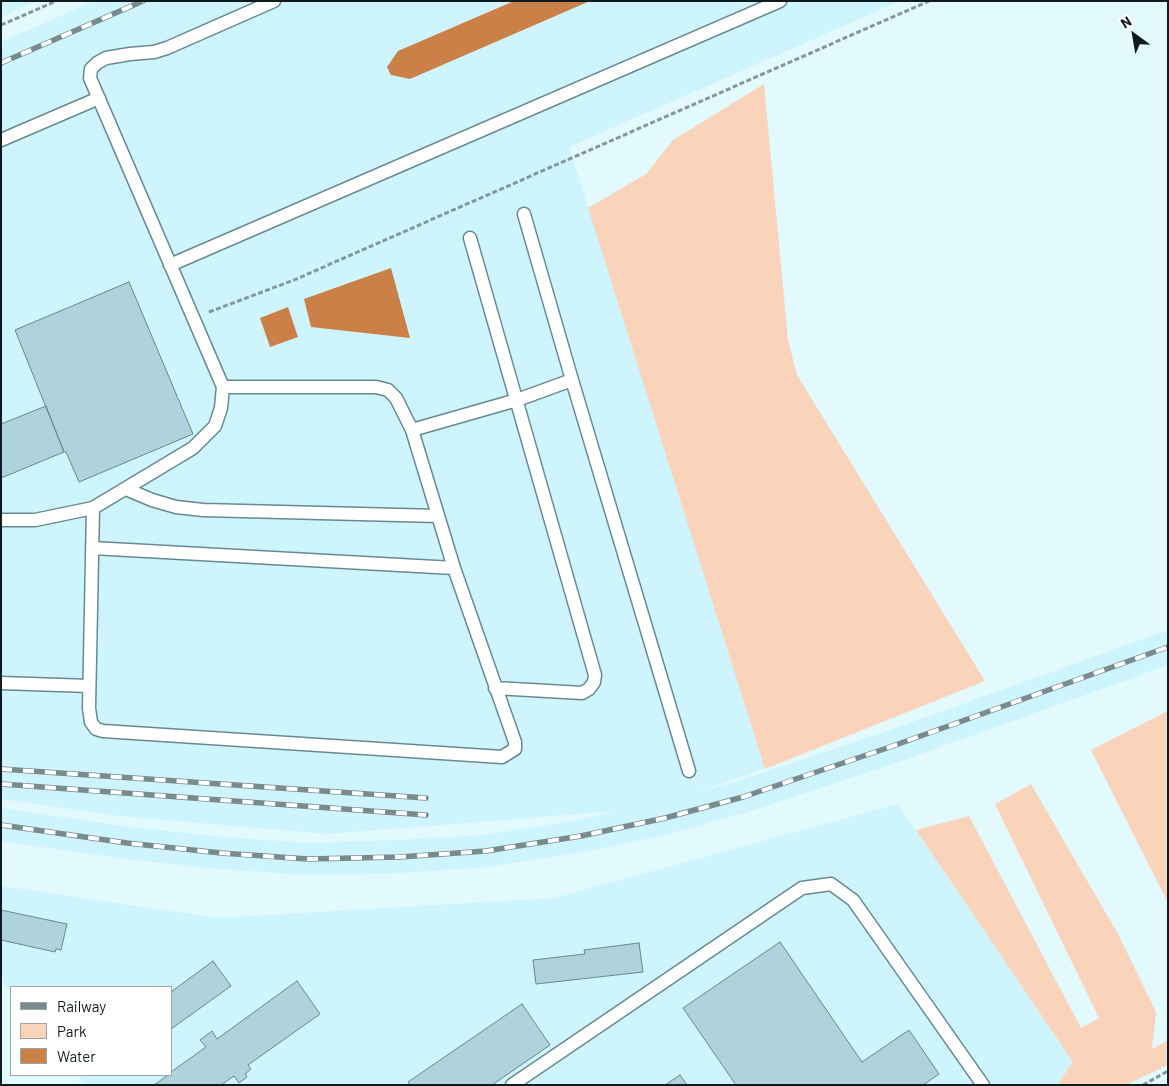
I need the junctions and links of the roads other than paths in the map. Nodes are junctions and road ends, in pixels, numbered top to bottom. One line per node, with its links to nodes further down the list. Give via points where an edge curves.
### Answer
1 (274, 1): 3 (lane, via 167,48 106,58 91,70 90,78)
2 (780, 1): 7 (lane)
3 (99, 98): 4 (lane); 7 (lane)
4 (1, 140)
5 (524, 214): 8 (lane)
6 (470, 238): 10 (lane)
7 (170, 265): 9 (lane)
8 (572, 380): 10 (lane); 21 (lane)
9 (223, 387): 11 (lane, via 376,387 388,390 396,398); 12 (lane, via 222,408 215,426 193,448)
10 (516, 400): 11 (lane); 20 (lane, via 595,675 589,689 582,693)
11 (412, 430): 14 (lane)
12 (126, 488): 13 (lane); 14 (lane, via 176,507 203,510)
13 (93, 508): 15 (lane, via 35,520); 16 (lane)
14 (438, 516): 17 (lane)
15 (1, 520)
16 (92, 548): 17 (lane); 19 (lane)
17 (454, 568): 20 (lane)
18 (1, 683): 19 (lane)
19 (89, 686): 20 (lane, via 91,722 96,729 103,731 502,757 515,750 515,742)
20 (495, 688)
21 (689, 771)
22 (512, 1085): 23 (lane, via 802,888 831,884 853,900)
23 (983, 1085)

